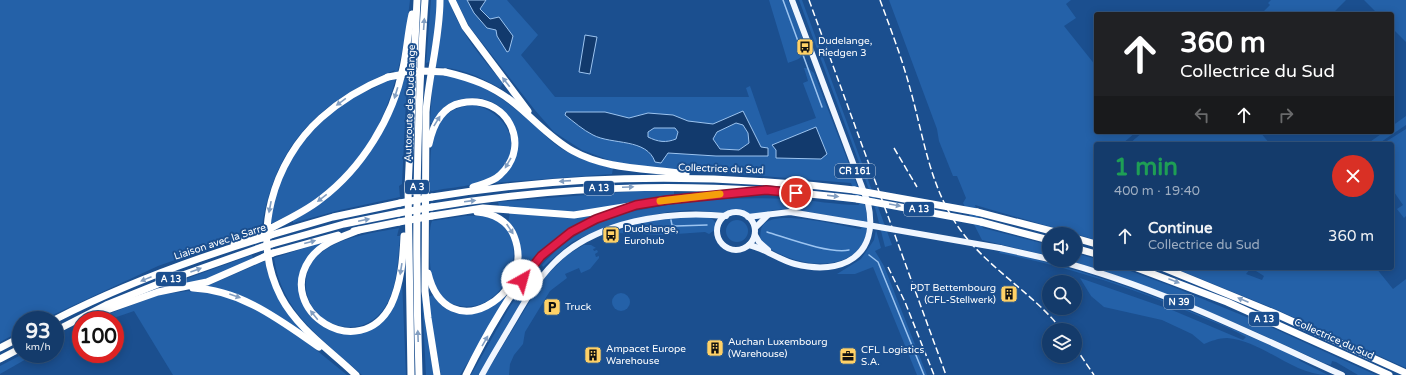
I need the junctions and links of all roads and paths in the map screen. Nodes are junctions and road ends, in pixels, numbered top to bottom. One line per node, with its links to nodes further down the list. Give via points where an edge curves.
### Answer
1 (416, 0): 9 (highway, Autoroute de Dudelange / A 3); 24 (highway, A 3, one-way to 24, via 395,98 375,138 358,163 335,187)
2 (425, 0): 50 (highway, Autoroute de Dudelange / A 3, one-way to 2, via 416,278 419,95)
3 (440, 0): 7 (highway, A 3, via 439,26 428,86)
4 (452, 0): 6 (highway, one-way to 4, via 465,27)
5 (792, 0): 32 (main road, CR 161, via 868,204 871,228 858,254 840,265 804,266)
6 (538, 124): 8 (highway, via 559,142 591,159 627,168); 45 (highway, one-way to 45, bridge, via 514,103 487,85 445,72 422,71 388,77 354,93 319,119 300,141 275,188 270,205 266,244 270,268 280,296 293,316)
7 (426, 158): 11 (highway, A 3, one-way to 11, via 435,124 448,109 458,104 476,101 494,107 502,113 508,120 514,137 512,157 507,167 490,182); 30 (highway, A 3)
8 (716, 178): 11 (highway, Collectrice du Sud / A 13, one-way to 11, via 638,177); 22 (highway, Collectrice du Sud / A 13, bridge, via 854,190 977,212)
9 (408, 188): 23 (highway, A 3, one-way to 23, via 402,260 391,304 381,318 370,326 355,331 337,330 318,320 306,303 302,290 304,270 320,248); 49 (highway, Autoroute de Dudelange / A 3)
10 (766, 190): 13 (highway); 15 (highway, Collectrice du Sud / A 13, one-way to 10, bridge, via 535,192 594,188 684,186); 26 (highway, Collectrice du Sud / A 13, one-way to 26, bridge, via 857,199 981,222)
11 (458, 192): 12 (highway, Collectrice du Sud / A 13, bridge)
12 (400, 203): 24 (highway, Liaison avec la Sarre / A 13)
13 (636, 205): 14 (highway, A 13, via 574,215 488,208); 52 (highway, one-way to 13, via 504,308 541,256 582,226)
14 (463, 211): 23 (highway, A 13, bridge); 30 (highway, A 13, one-way to 30, via 483,212 502,220 513,232 518,257 515,272 505,292 480,309 470,311 447,305 436,294 431,283)
15 (400, 213): 39 (highway, Liaison avec la Sarre / A 13, one-way to 15, bridge, via 163,282 262,247 344,224)
16 (711, 214): 18 (main road); 20 (main road, CR 161); 53 (main road, via 690,213 647,219 594,236 566,253 530,293)
17 (770, 214): 19 (main road); 21 (main road); 34 (main road, bridge, via 790,212)
18 (726, 216): 19 (main road, via 737,212); 20 (main road)
19 (748, 217): 21 (main road)
20 (719, 224): 29 (main road, CR 161, via 719,239 727,248 739,250)
21 (755, 228): 25 (main road)
22 (1042, 229)
23 (359, 230): 38 (highway, A 13, one-way to 23, bridge, via 212,280 264,256 300,244)
24 (271, 231): 41 (highway, Liaison avec la Sarre / A 13, one-way to 41, bridge, via 120,289)
25 (755, 235): 29 (main road); 32 (main road, CR 161)
26 (1042, 238)
27 (1082, 240): 28 (highway)
28 (1094, 243)
29 (749, 245): 32 (main road, CR 161)
30 (425, 248): 51 (highway, A 3, via 428,318)
31 (1082, 250): 33 (highway)
32 (772, 253)
33 (1094, 253)
34 (1042, 257)
35 (1080, 267): 54 (main road, N 39, via 1112,276 1166,297)
36 (1142, 270): 55 (highway, Collectrice du Sud / A 13, one-way to 55, via 1227,302)
37 (1169, 270): 47 (highway, Collectrice du Sud / A 13, one-way to 37, via 1267,310)
38 (183, 287): 40 (highway, A 13, via 142,297); 45 (highway, one-way to 45, via 210,289 244,300)
39 (95, 311)
40 (102, 311)
41 (64, 315)
42 (12, 342): 43 (highway)
43 (0, 348)
44 (12, 353): 46 (highway)
45 (335, 357): 48 (highway)
46 (0, 359)
47 (1406, 373)
48 (356, 375)
49 (412, 375)
50 (419, 375)
51 (437, 375)
52 (466, 375)
53 (482, 375)
54 (1342, 375)
55 (1389, 375)

